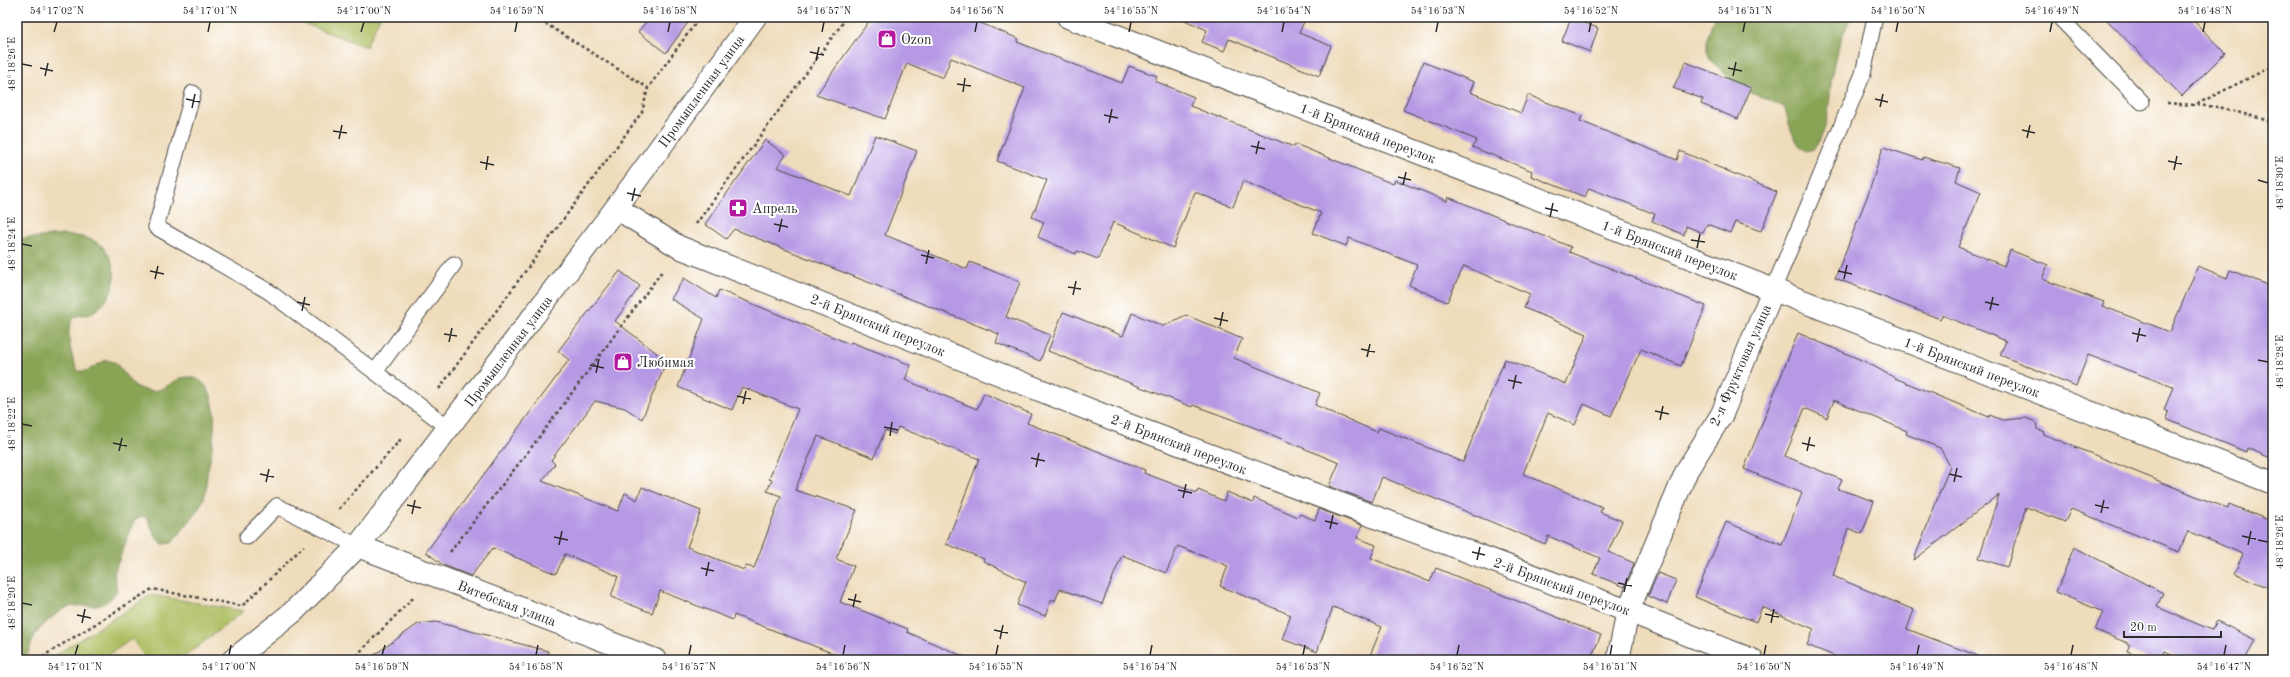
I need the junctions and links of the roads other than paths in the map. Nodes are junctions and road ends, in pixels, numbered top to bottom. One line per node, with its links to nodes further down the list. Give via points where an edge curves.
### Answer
1 (755, 17): 7 (street, Промышленная улица)
2 (1068, 17): 9 (street, 1-й Брянский переулок)
3 (1875, 17): 9 (lane, via 1863,74)
4 (2059, 17): 6 (lane)
5 (193, 93): 10 (lane, via 156,227 268,291)
6 (2142, 102)
7 (616, 208): 11 (street, Промышленная улица); 15 (street, 2-й Брянский переулок, via 680,247 1123,423)
8 (454, 264): 10 (lane)
9 (1773, 290): 12 (street, 1-й Брянский переулок); 15 (street, 2-я Фруктовая улица, via 1722,414 1687,470)
10 (375, 372): 11 (lane)
11 (449, 428): 14 (street, Промышленная улица)
12 (2273, 483)
13 (246, 537): 14 (lane, via 277,506)
14 (358, 546): 16 (street, Промышленная улица, via 293,612); 17 (street, Витебская улица)
15 (1628, 611): 18 (street, 2-я Фруктовая улица); 19 (street, 2-й Брянский переулок)
16 (234, 660)
17 (655, 660)
18 (1618, 660)
19 (1752, 660)

